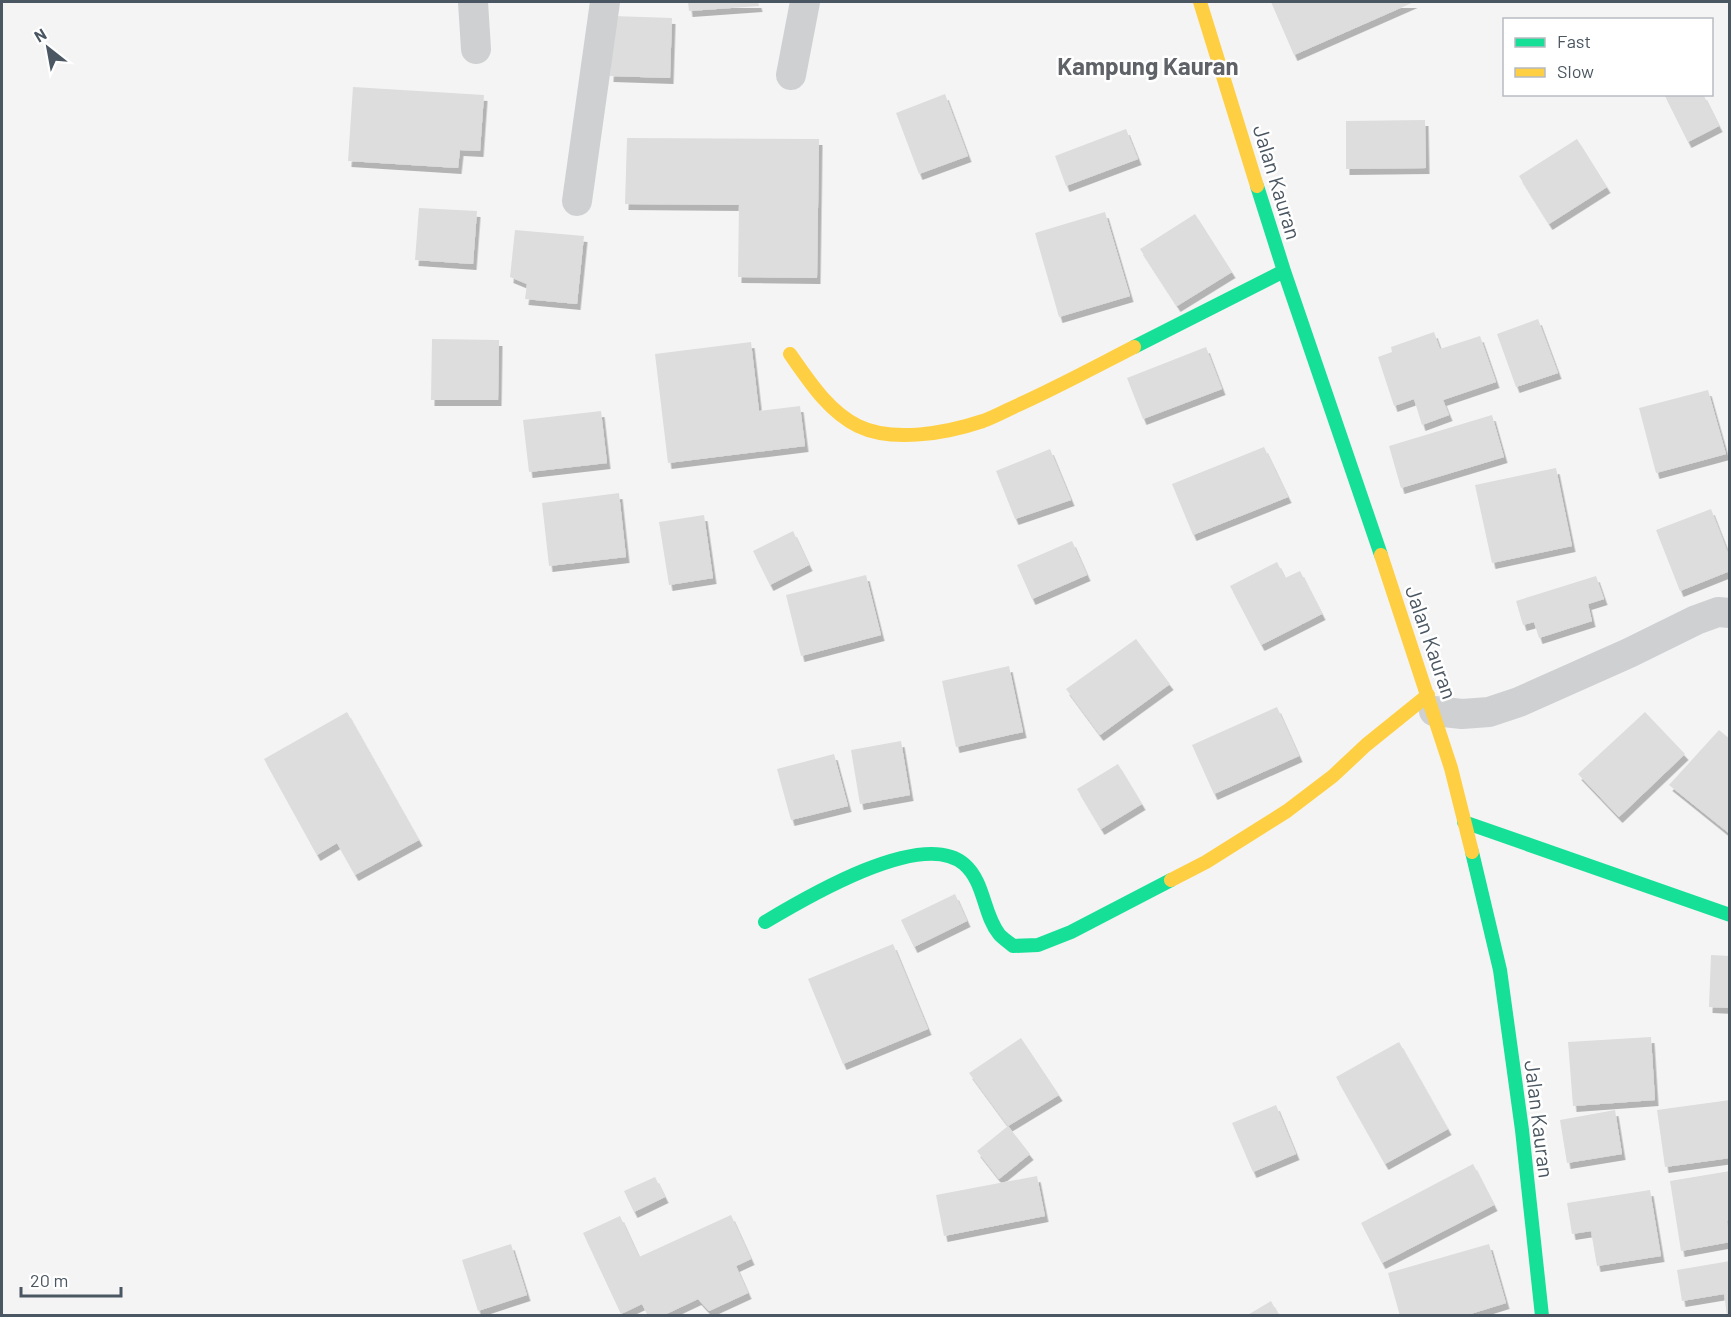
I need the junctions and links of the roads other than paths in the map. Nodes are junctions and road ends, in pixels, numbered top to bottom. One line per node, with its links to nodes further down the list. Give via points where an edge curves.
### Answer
1 (473, 2): 5 (street)
2 (605, 2): 7 (street)
3 (805, 2): 6 (street)
4 (1200, 2): 8 (street, Jalan Kauran)
5 (476, 49)
6 (791, 75)
7 (577, 201)
8 (1284, 271): 9 (street, via 1032,399 983,421 935,432 891,436 858,426 832,408); 11 (street, Jalan Kauran)
9 (790, 354)
10 (1730, 613): 11 (street, via 1718,612 1696,620 1489,712 1462,714)
11 (1433, 709): 12 (street, Jalan Kauran); 14 (street, via 1366,745 1333,776 1277,818 1196,868 1038,945 1013,946 1000,935 974,878 963,862 947,855 893,860 816,892)
12 (1464, 822): 13 (street); 15 (street, Jalan Kauran, via 1500,970)
13 (1730, 915)
14 (765, 922)
15 (1542, 1316)

